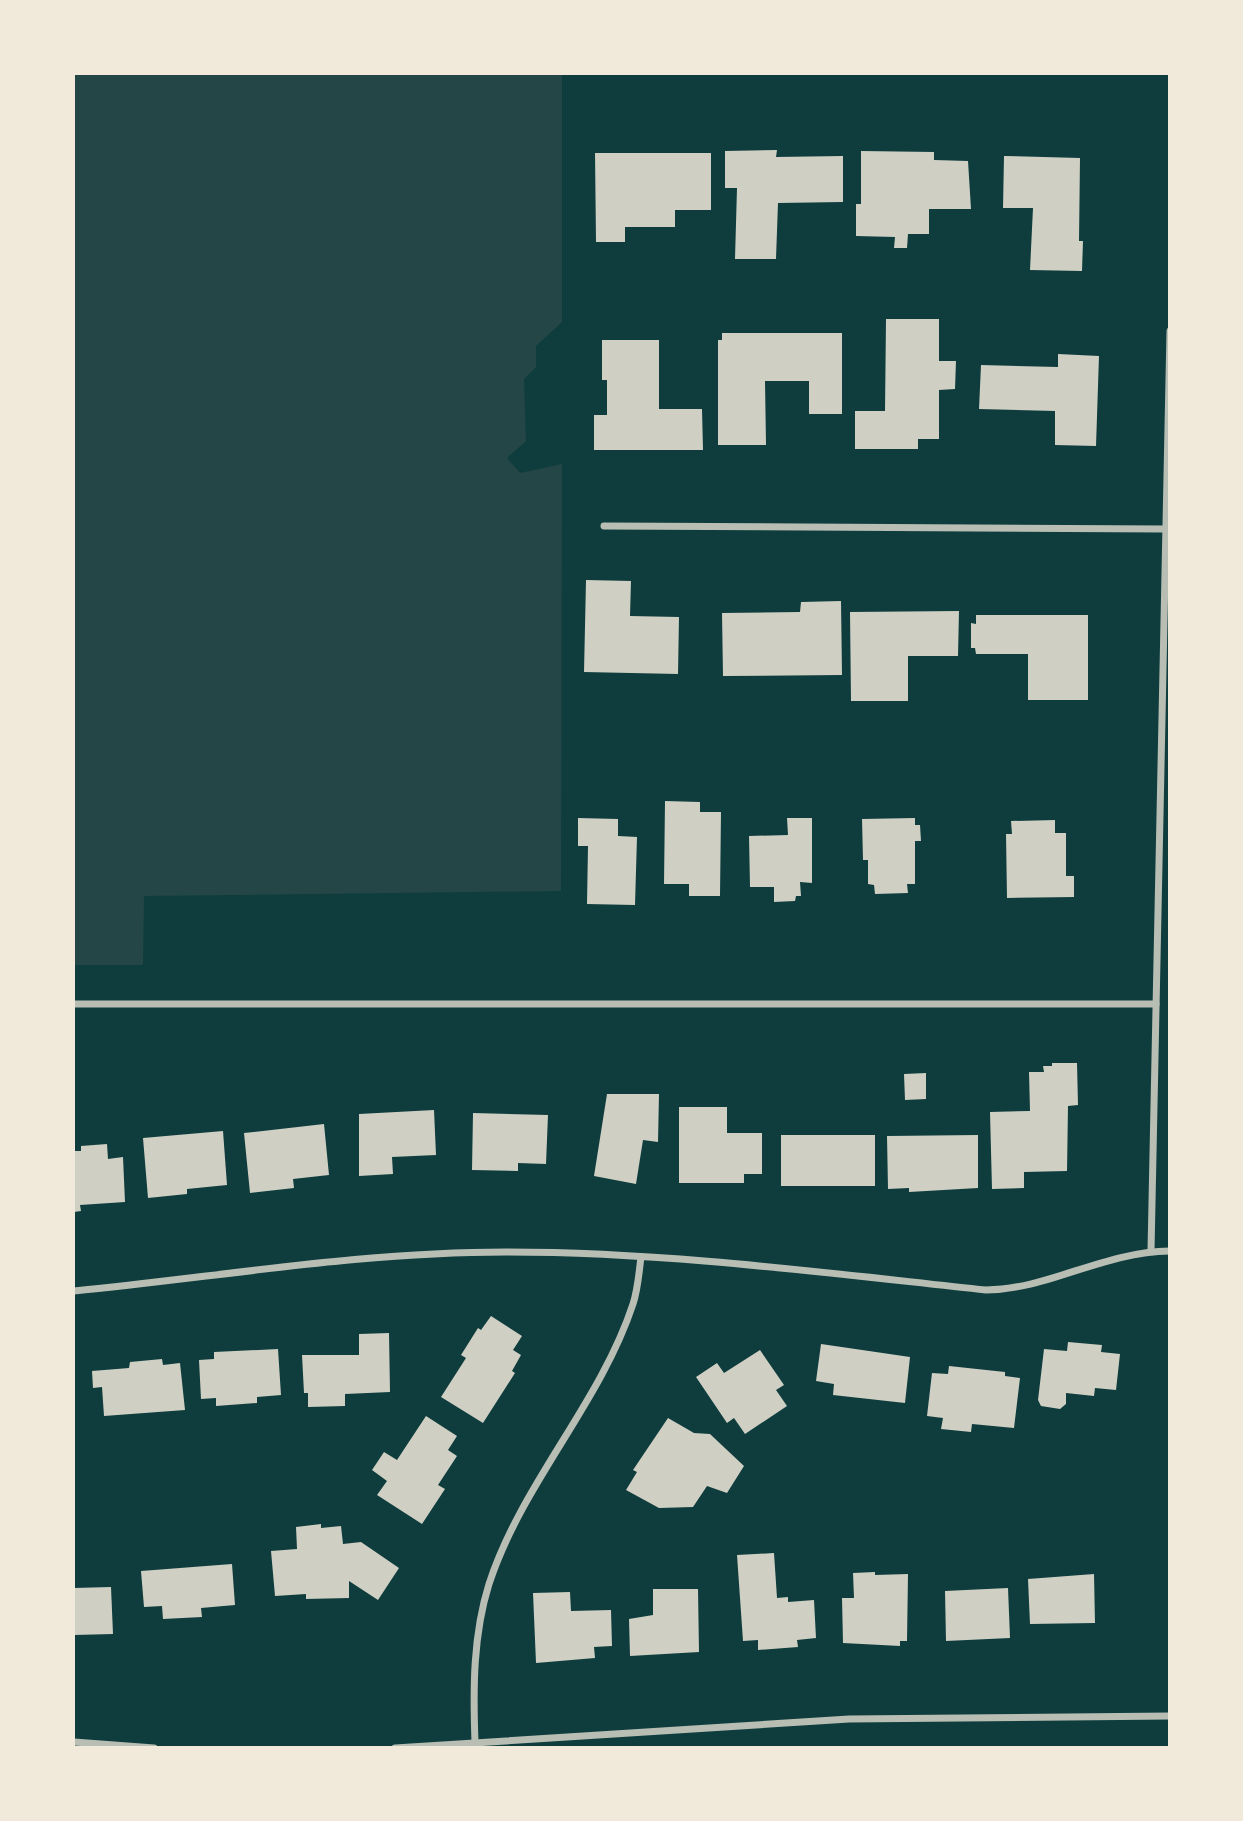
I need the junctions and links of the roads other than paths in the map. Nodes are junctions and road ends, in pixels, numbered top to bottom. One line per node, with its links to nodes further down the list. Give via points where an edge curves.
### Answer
1 (1170, 331): 3 (street)
2 (604, 526): 3 (street)
3 (1166, 529): 4 (street)
4 (1166, 747): 5 (street)
5 (1156, 1003): 6 (street); 7 (street)
6 (74, 1004)
7 (1151, 1251): 8 (street); 9 (street, via 1099,1261 1013,1290)
8 (1170, 1251)
9 (641, 1257): 10 (street, via 505,1252 426,1255); 13 (street, via 634,1302 618,1343 523,1510 489,1584 477,1635)
10 (74, 1291)
11 (1170, 1716): 13 (street, via 849,1718)
12 (74, 1742): 14 (street)
13 (475, 1742): 15 (street)
14 (154, 1748)
15 (395, 1748)

